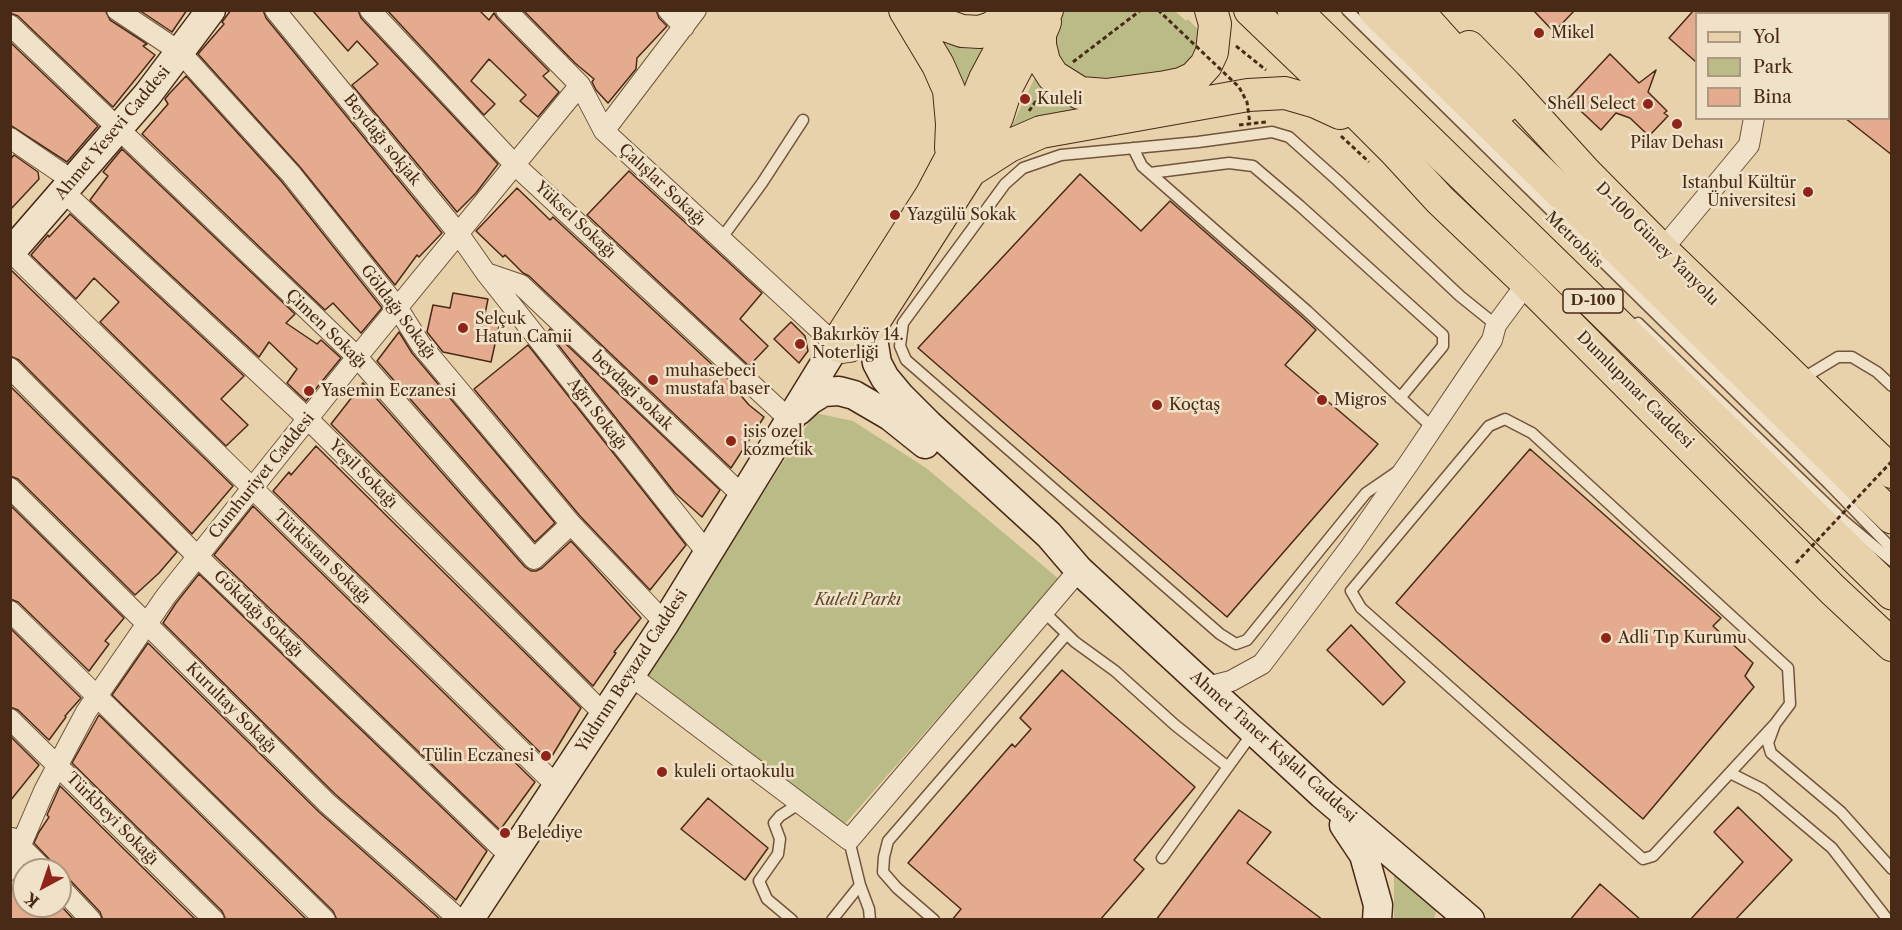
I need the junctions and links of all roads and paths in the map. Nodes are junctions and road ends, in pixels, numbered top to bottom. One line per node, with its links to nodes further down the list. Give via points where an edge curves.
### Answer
1 (117, 10): 24 (street, Göldağı Sokağı)
2 (211, 10): 24 (main road, Ahmet Yesevi Caddesi)
3 (275, 10): 43 (street, Beydağı sokjak)
4 (370, 10): 38 (street, Yüksel Sokağı)
5 (506, 10): 26 (street, Çalışlar Sokağı)
6 (668, 10): 23 (street)
7 (696, 10): 23 (street)
8 (905, 10): 39 (main road, via 949,90)
9 (930, 10): 10 (main road, via 945,25 980,32)
10 (1015, 10)
11 (1022, 10): 39 (main road, via 986,79)
12 (1048, 10): 25 (main road, via 1040,45); 39 (main road, via 1007,86 997,117)
13 (1141, 10): 25 (path)
14 (1158, 10): 28 (path, bridge, via 1239,87)
15 (1250, 10): 42 (main road, Dumlupınar Caddesi)
16 (1294, 10): 77 (highway, D-100)
17 (1347, 10): 71 (lane, Metrobüs)
18 (1375, 10): 51 (highway)
19 (1416, 10): 51 (highway, via 1655,271)
20 (1430, 10): 45 (main road, D-100 Güney Yanyolu)
21 (1216, 16): 25 (main road, via 1212,52 1206,65 1194,78 1181,84 1092,95 1080,93); 27 (path); 29 (main road)
22 (10, 25): 34 (street, Çimen Sokağı)
23 (684, 27): 35 (street)
24 (180, 52): 34 (main road, Ahmet Yesevi Caddesi); 49 (street, Göldağı Sokağı, via 291,174)
25 (1053, 76)
26 (580, 85): 35 (street, Çalışlar Sokağı); 38 (street, Cumhuriyet Caddesi)
27 (1295, 95): 28 (main road, via 1268,92); 29 (main road)
28 (1247, 101): 32 (path, bridge); 33 (path, bridge); 39 (main road, via 1041,132)
29 (1340, 113): 42 (main road)
30 (803, 120): 44 (lane)
31 (1754, 120): 45 (street, via 1749,146)
32 (1266, 122)
33 (1239, 125)
34 (118, 129): 41 (main road, Ahmet Yesevi Caddesi); 55 (street, Çimen Sokağı)
35 (604, 131): 44 (street, Çalışlar Sokağı)
36 (10, 138): 41 (street, Yeşil Sokağı)
37 (1133, 148): 40 (lane); 52 (lane, via 1272,132 1289,137); 64 (lane, via 1061,155 1023,168 1005,184 903,323 900,346 906,360 1236,644 1247,640 1366,493)
38 (516, 165): 43 (street, Cumhuriyet Caddesi); 61 (street, Yüksel Sokağı)
39 (958, 169): 53 (main road); 54 (main road, via 932,194)
40 (1150, 173): 59 (lane); 59 (lane, via 1229,163 1253,166 1294,200 1443,335 1443,346)
41 (69, 186): 46 (main road, Ahmet Yesevi Caddesi); 60 (street, Yeşil Sokağı)
42 (1440, 200): 48 (main road, Dumlupınar Caddesi)
43 (458, 233): 47 (street, Beydağı sokjak); 49 (street, Cumhuriyet Caddesi)
44 (721, 239): 54 (street, Çalışlar Sokağı)
45 (1662, 250): 57 (main road, D-100 Güney Yanyolu)
46 (11, 253): 67 (street, Türkistan Sokağı)
47 (486, 273): 68 (street, beydagi sokak, via 521,285); 72 (street, Ağrı Sokağı)
48 (1527, 283): 52 (street); 83 (main road, Dumlupınar Caddesi)
49 (397, 307): 55 (street, Cumhuriyet Caddesi); 70 (street, Göldağı Sokağı, via 421,345)
50 (1633, 318): 74 (lane, via 1844,521)
51 (1695, 323): 69 (highway)
52 (1496, 325): 62 (street, via 1492,340)
53 (871, 326): 54 (main road, via 849,346); 76 (main road, Ahmet Taner Kışlalı Caddesi, via 877,363 900,396 1050,535)
54 (836, 345): 61 (main road, Yıldırım Beyazıd Caddesi)
55 (357, 357): 60 (street, Cumhuriyet Caddesi); 70 (street, Çimen Sokağı, via 534,559)
56 (10, 368): 73 (street, Gökdağı Sokağı)
57 (1797, 381): 58 (lane, via 1838,357 1852,357); 65 (main road, D-100 Güney Yanyolu)
58 (1892, 386)
59 (1400, 398): 62 (lane)
60 (308, 419): 67 (street, Cumhuriyet Caddesi); 87 (street, Yeşil Sokağı)
61 (789, 419): 68 (main road, Yıldırım Beyazıd Caddesi); 76 (main road, Ahmet Taner Kışlalı Caddesi, via 823,392 854,395 890,416 1053,555)
62 (1433, 428): 64 (street)
63 (1892, 461): 75 (path, bridge)
64 (1409, 463): 85 (street, via 1262,664 1231,681)
65 (1892, 472)
66 (10, 488): 80 (street, Kurultay Sokağı)
67 (252, 489): 73 (street, Cumhuriyet Caddesi); 94 (street, Türkistan Sokağı)
68 (744, 497): 72 (main road, Yıldırım Beyazıd Caddesi)
69 (1892, 517)
70 (571, 524): 81 (street, Göldağı Sokağı)
71 (1892, 549)
72 (708, 554): 81 (main road, Yıldırım Beyazıd Caddesi)
73 (197, 556): 80 (street, Cumhuriyet Caddesi); 99 (street, Gökdağı Sokağı)
74 (1892, 561)
75 (1796, 563)
76 (1079, 570): 79 (street); 85 (main road, Ahmet Taner Kışlalı Caddesi)
77 (1892, 593)
78 (10, 611): 86 (street)
79 (1044, 612): 82 (lane); 97 (street)
80 (146, 623): 86 (street, Cumhuriyet Caddesi); 110 (street, Kurultay Sokağı, via 327,803)
81 (665, 623): 84 (main road, Yıldırım Beyazıd Caddesi)
82 (1066, 635): 92 (lane, via 1115,671); 115 (lane, via 888,841 883,872)
83 (1892, 645)
84 (630, 675): 87 (main road, Yıldırım Beyazıd Caddesi); 96 (street)
85 (1207, 687): 90 (main road, Ahmet Taner Kışlalı Caddesi)
86 (97, 696): 91 (street, Cumhuriyet Caddesi); 109 (street)
87 (604, 714): 94 (main road, Yıldırım Beyazıd Caddesi)
88 (10, 719): 91 (street, Türkbeyi Sokağı)
89 (1775, 724): 93 (lane); 93 (lane, via 1790,704 1788,668 1532,433 1505,419 1489,426 1351,591 1361,608 1643,859 1653,856); 102 (lane, via 1768,743 1772,753 1841,812)
90 (1254, 731): 92 (lane); 95 (main road, Ahmet Taner Kışlalı Caddesi)
91 (57, 765): 98 (street, Cumhuriyet Caddesi); 108 (street, Türkbeyi Sokağı)
92 (1228, 767): 101 (lane)
93 (1730, 773): 117 (lane, via 1762,789 1832,848)
94 (557, 786): 99 (main road, Yıldırım Beyazıd Caddesi)
95 (1322, 794): 106 (main road, Ahmet Taner Kışlalı Caddesi); 116 (main road, via 1364,855 1378,905)
96 (800, 803): 97 (street); 112 (lane, via 774,823 780,838 778,854 759,881 767,899)
97 (849, 840): 104 (lane)
98 (16, 841): 100 (street); 103 (street, Cumhuriyet Caddesi)
99 (510, 856): 111 (main road, Yıldırım Beyazıd Caddesi)
100 (32, 858)
101 (1162, 858)
102 (1892, 869)
103 (10, 870)
104 (860, 885): 113 (lane); 114 (lane)
105 (72, 900): 107 (street)
106 (1461, 918)
107 (91, 920)
108 (214, 920)
109 (325, 920)
110 (460, 920)
111 (469, 920)
112 (792, 920)
113 (832, 920)
114 (870, 920)
115 (934, 920)
116 (1377, 920)
117 (1888, 920)

